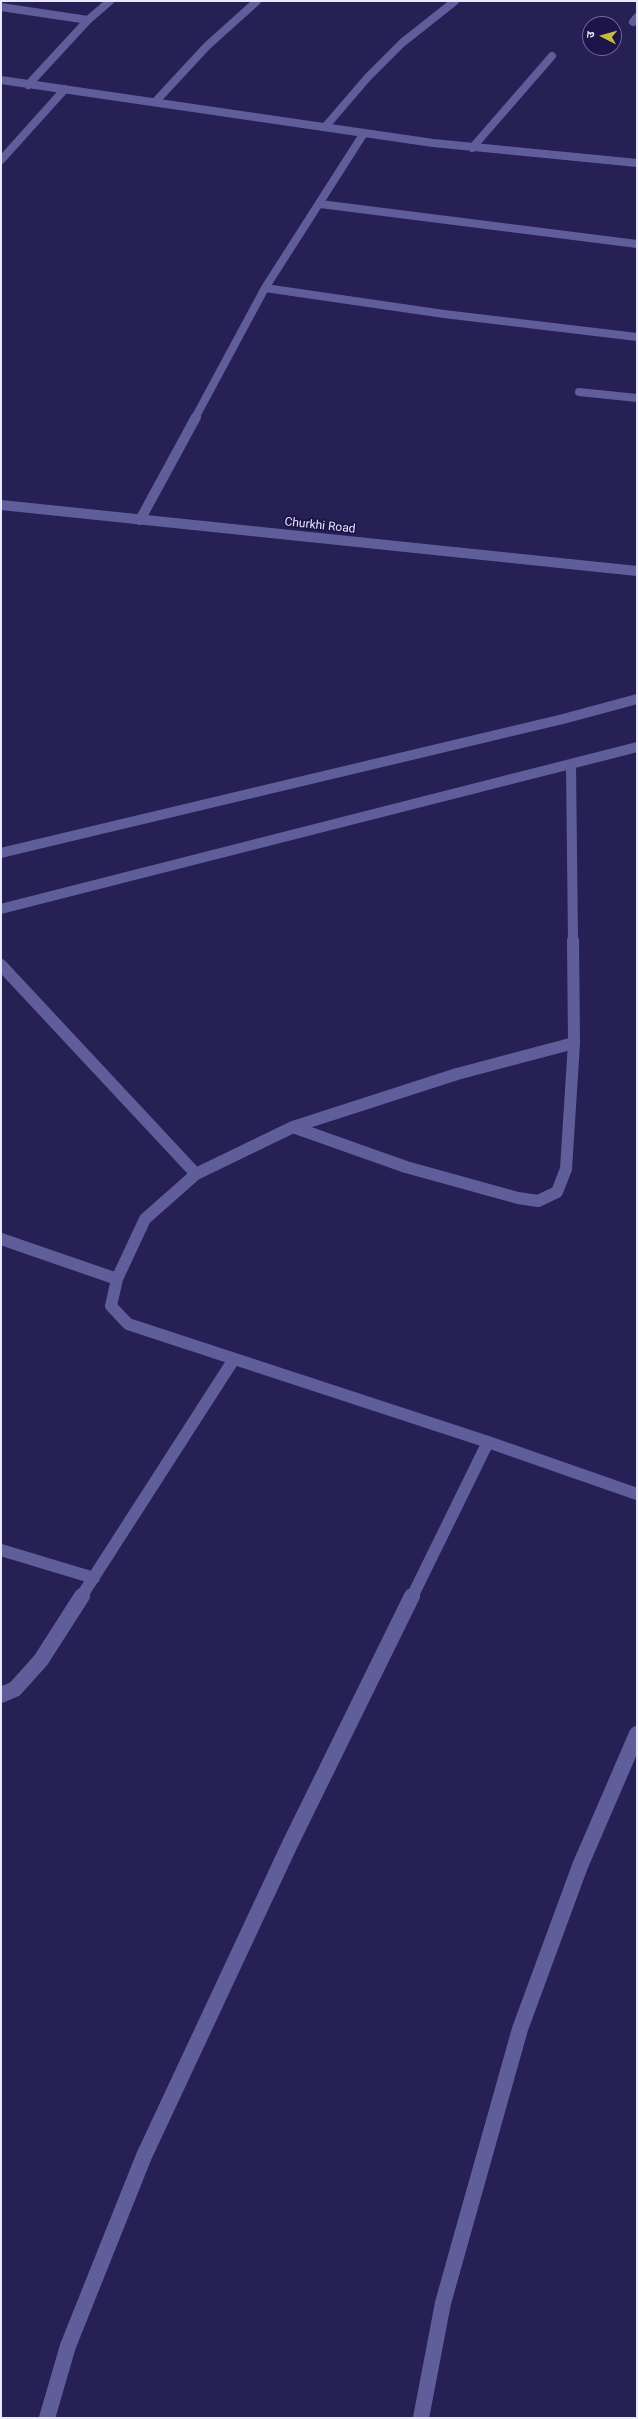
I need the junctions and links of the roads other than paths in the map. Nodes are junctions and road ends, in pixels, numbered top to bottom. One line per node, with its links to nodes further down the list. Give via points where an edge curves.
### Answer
1 (110, 1): 5 (street)
2 (257, 1): 10 (street, via 208,46)
3 (455, 1): 11 (street, via 402,43 368,77)
4 (1, 7): 5 (street)
5 (88, 20): 8 (street)
6 (552, 56): 13 (street)
7 (1, 80): 8 (street)
8 (28, 85): 9 (street)
9 (65, 89): 10 (street); 14 (street)
10 (156, 101): 11 (street)
11 (325, 128): 12 (street)
12 (364, 133): 13 (street); 16 (street)
13 (472, 148): 15 (street)
14 (1, 160)
15 (637, 163)
16 (320, 204): 17 (street); 18 (street)
17 (637, 244)
18 (265, 288): 19 (street, via 444,314); 23 (street)
19 (637, 337)
20 (579, 392): 21 (street)
21 (637, 398)
22 (1, 505): 23 (street, Churkhi Road)
23 (140, 520): 24 (street, Churkhi Road)
24 (637, 572)
25 (637, 699): 28 (street, via 564,719)
26 (637, 747): 27 (street)
27 (571, 764): 29 (street); 31 (street)
28 (1, 854)
29 (1, 909)
30 (1, 965): 33 (street)
31 (574, 1043): 32 (street, via 457,1074); 32 (street, via 566,1169 557,1192 538,1201 518,1198 406,1167)
32 (293, 1127): 33 (street)
33 (196, 1174): 35 (street, via 145,1219)
34 (1, 1239): 35 (street)
35 (117, 1279): 36 (street, via 111,1306 128,1324)
36 (234, 1359): 37 (street); 40 (street)
37 (488, 1442): 38 (street); 43 (street, via 290,1844 144,2156 68,2346)
38 (637, 1494)
39 (1, 1550): 40 (street)
40 (94, 1578): 41 (street, via 41,1660 15,1689)
41 (1, 1694)
42 (637, 1734): 44 (street, via 580,1866 520,2029 443,2303)
43 (47, 2418)
44 (421, 2418)

